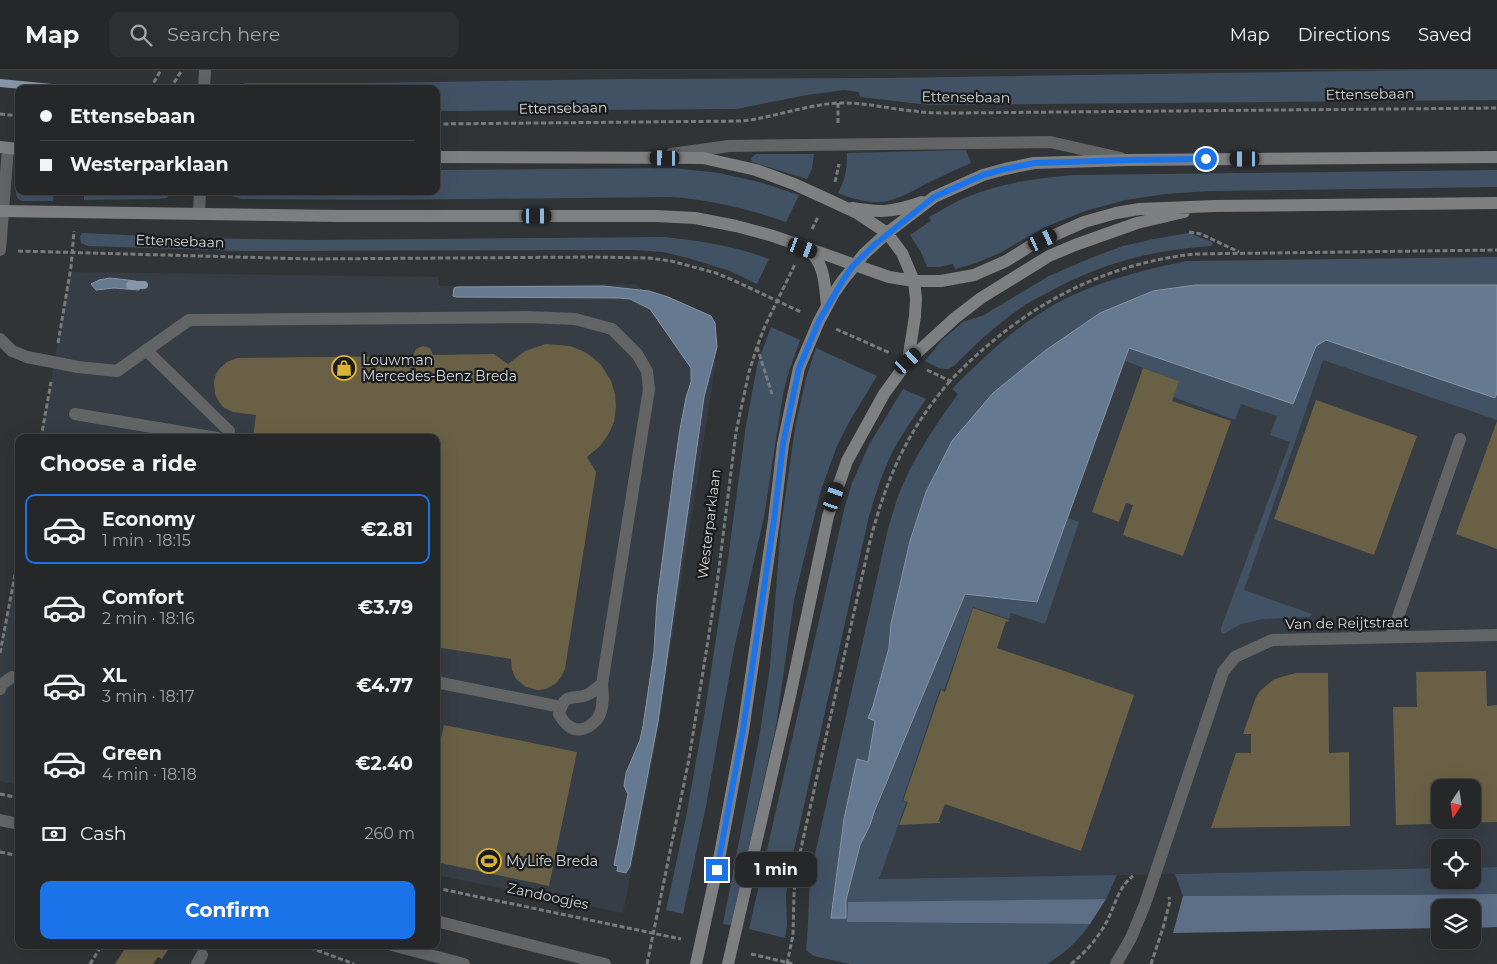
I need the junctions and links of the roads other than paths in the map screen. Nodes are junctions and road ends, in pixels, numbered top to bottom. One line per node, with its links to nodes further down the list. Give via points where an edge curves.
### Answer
1 (205, 70): 2 (street)
2 (204, 85)
3 (9, 148): 13 (street)
4 (440, 157): 5 (main road)
5 (646, 157): 7 (street, via 729,146 1050,142); 11 (main road, via 703,158 756,170)
6 (1497, 157): 7 (main road)
7 (1128, 160): 9 (main road, via 1034,163 983,175)
8 (200, 195): 14 (street)
9 (934, 197): 11 (main road, via 891,211); 15 (main road)
10 (1497, 203): 12 (main road, Ettensebaan)
11 (841, 206): 15 (main road)
12 (1215, 206): 19 (main road, Ettensebaan, via 1116,213 1056,234 974,275 941,282); 23 (main road, Ettensebaan, via 1137,223 1049,256 981,298)
13 (2, 211): 14 (main road, Ettensebaan); 17 (street)
14 (199, 214): 16 (main road, Ettensebaan, via 695,218 773,236)
15 (887, 233): 18 (main road); 19 (main road, via 902,253)
16 (803, 248): 18 (main road, Ettensebaan); 20 (main road, via 814,254 819,265)
17 (5, 250)
18 (853, 266): 19 (main road, Ettensebaan); 20 (main road)
19 (914, 282): 23 (main road, via 916,299)
20 (827, 306): 41 (main road, via 799,368 783,444 743,730)
21 (1, 342): 22 (street, via 27,357 117,371)
22 (146, 350): 26 (street); 32 (street, via 189,320 527,317 575,319 612,329 637,354 647,371 649,389)
23 (908, 361): 42 (main road, via 884,394 847,460 828,516)
24 (75, 414): 25 (street)
25 (193, 434)
26 (229, 434)
27 (1460, 439): 29 (street)
28 (1497, 635): 29 (street, Van de Reijtstraat)
29 (1391, 637): 43 (street, Van de Reijtstraat, via 1272,640 1235,657 1223,672 1162,857 1131,938)
30 (12, 677): 33 (street)
31 (440, 683): 34 (street)
32 (602, 684): 34 (street, via 588,694 570,696); 34 (street, via 602,706 594,723 580,730 570,728 559,714)
33 (0, 689)
34 (561, 707)
35 (0, 820): 36 (street)
36 (15, 823)
37 (440, 922): 40 (street)
38 (407, 949): 39 (street)
39 (464, 964)
40 (605, 964)
41 (696, 964)
42 (728, 964)
43 (1116, 964)

